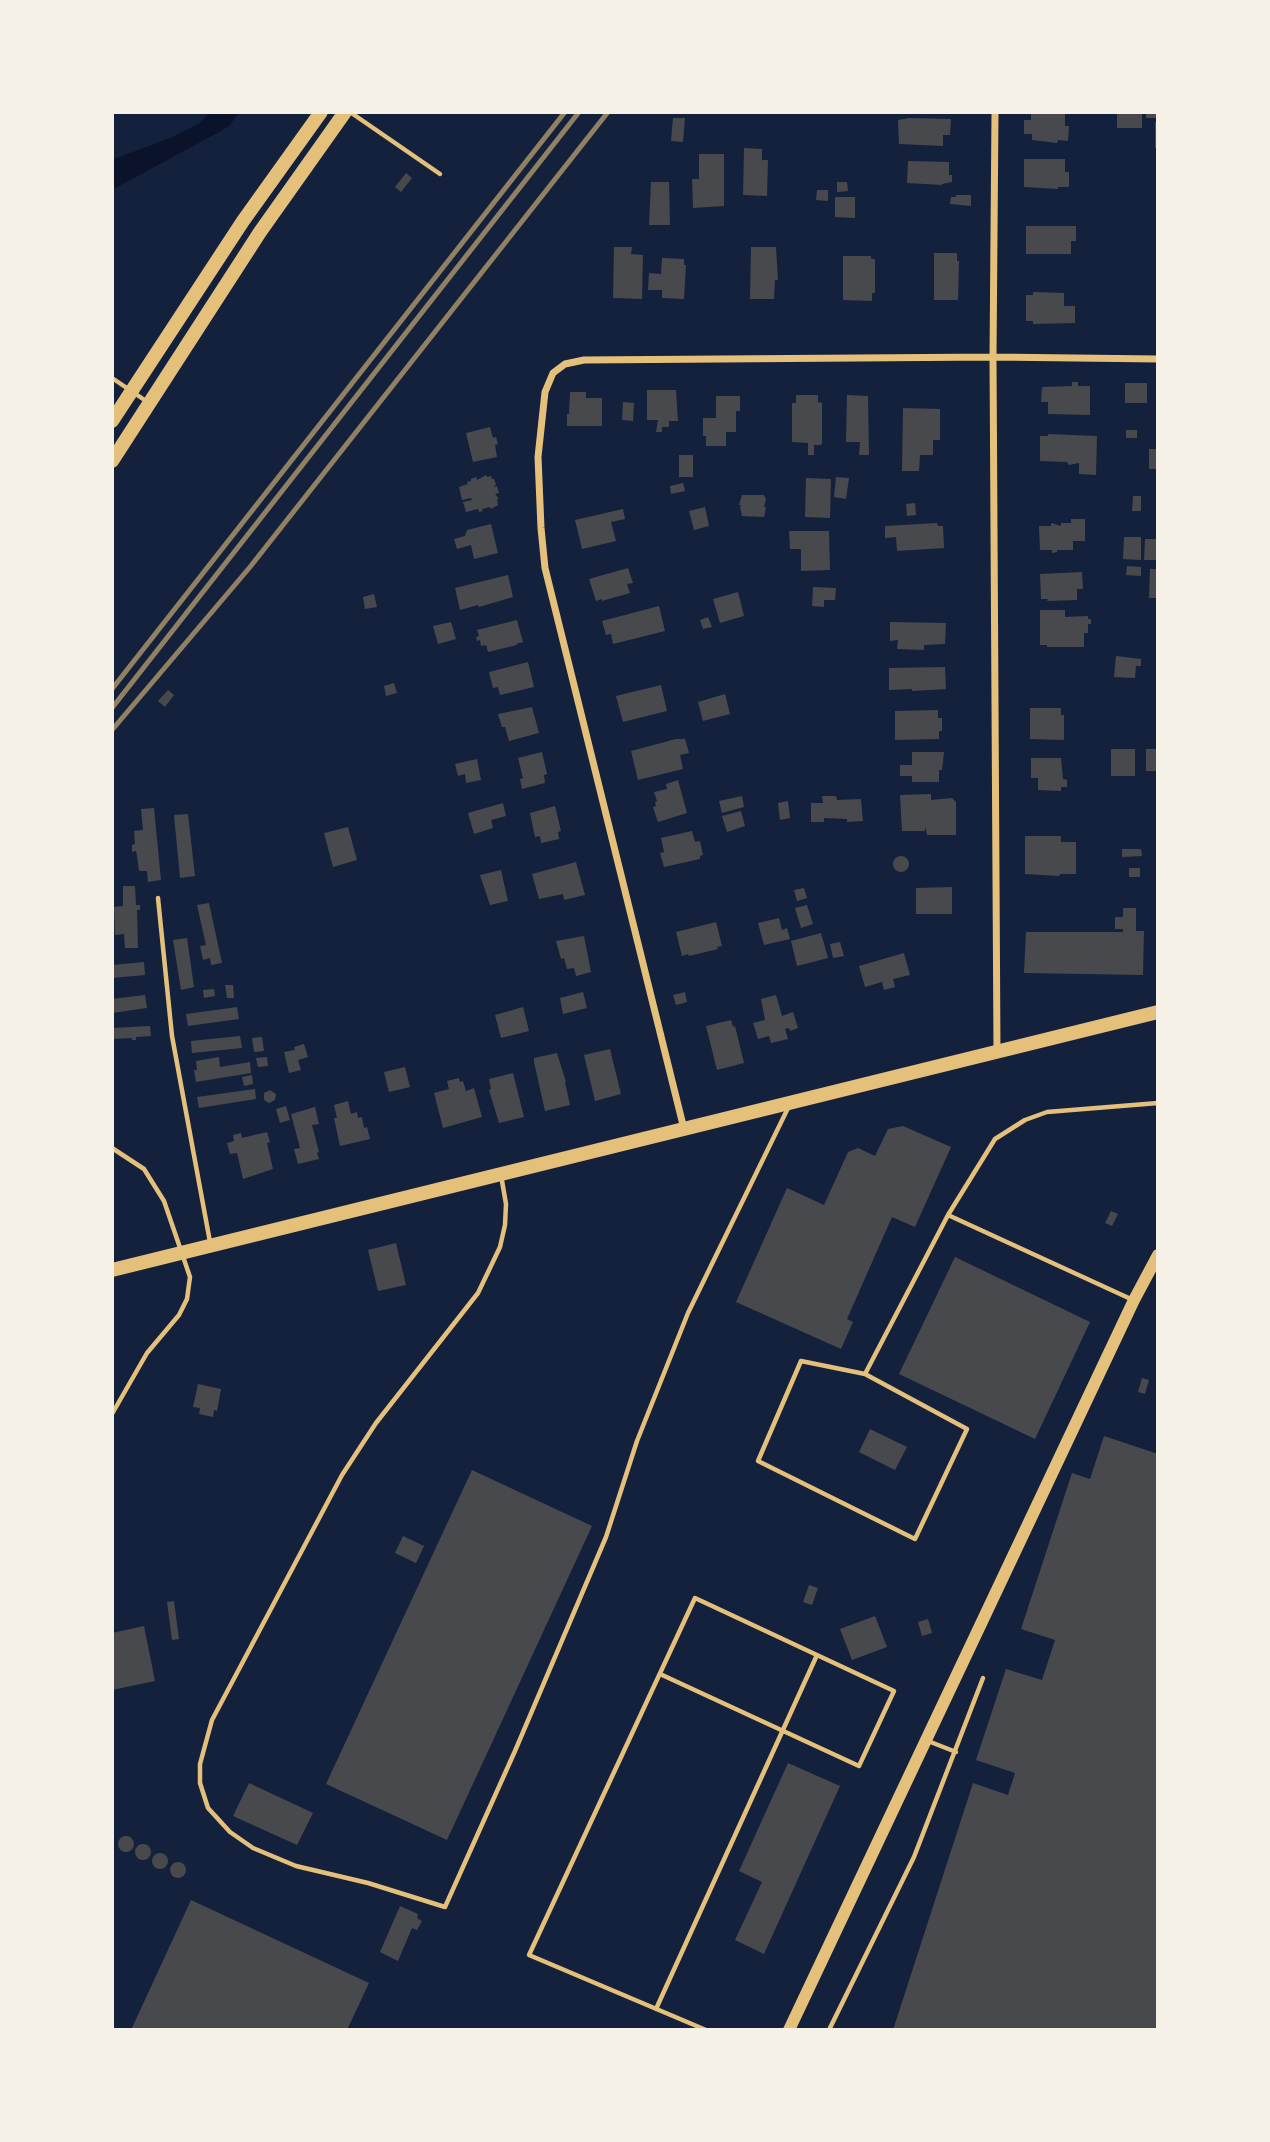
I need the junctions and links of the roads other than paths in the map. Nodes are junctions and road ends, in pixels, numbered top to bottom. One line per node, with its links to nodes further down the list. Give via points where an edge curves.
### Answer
1 (321, 112): 8 (main road)
2 (347, 112): 4 (lane); 9 (main road, via 260,232)
3 (995, 112): 5 (street)
4 (440, 174)
5 (993, 357): 6 (street); 14 (street); 17 (street, via 584,360 553,373 545,392 538,457 545,568)
6 (1158, 359)
7 (112, 378): 8 (lane)
8 (131, 391): 9 (lane); 10 (main road)
9 (149, 403): 11 (main road)
10 (112, 421)
11 (112, 461)
12 (158, 898): 21 (lane, via 172,1036)
13 (1158, 1012): 14 (main road)
14 (997, 1052): 15 (main road)
15 (790, 1102): 17 (main road); 19 (lane, via 688,1313 637,1441 606,1537 444,1907 296,1866 253,1848 208,1808 200,1764 212,1720 342,1475 376,1423 478,1293 505,1225)
16 (1158, 1103): 20 (lane, via 1047,1112 1025,1120 995,1139)
17 (684, 1129): 19 (main road)
18 (112, 1148): 22 (lane, via 144,1169 164,1201)
19 (501, 1174): 21 (main road)
20 (948, 1214): 25 (lane); 26 (lane)
21 (211, 1246): 22 (main road)
22 (183, 1253): 24 (main road); 27 (lane, via 190,1277 187,1299 147,1353)
23 (1158, 1255): 25 (street)
24 (112, 1270)
25 (1134, 1300): 32 (street)
26 (865, 1374): 26 (lane, via 801,1361 758,1461 915,1539 967,1429)
27 (112, 1414)
28 (817, 1655): 29 (lane, via 695,1598); 31 (lane); 31 (lane, via 894,1691 859,1766)
29 (660, 1674): 31 (lane); 34 (lane, via 529,1955)
30 (983, 1678): 33 (lane)
31 (783, 1731): 34 (lane)
32 (926, 1740): 33 (lane); 36 (street)
33 (956, 1752): 37 (lane, via 914,1857)
34 (656, 2009): 35 (lane)
35 (706, 2030)
36 (789, 2030)
37 (829, 2030)

